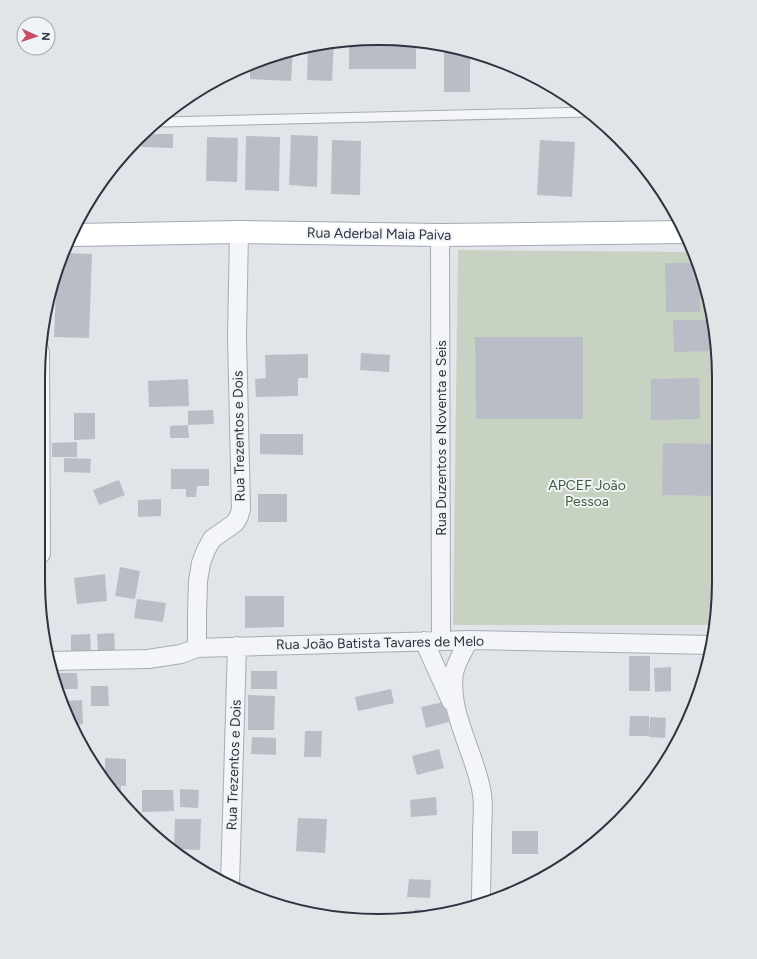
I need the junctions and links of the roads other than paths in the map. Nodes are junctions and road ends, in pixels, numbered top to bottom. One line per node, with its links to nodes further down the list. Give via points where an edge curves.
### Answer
1 (580, 112): 2 (lane)
2 (166, 122)
3 (239, 232): 5 (main road, Rua Aderbal Maia Paiva); 6 (main road, Rua Aderbal Maia Paiva); 11 (street, Rua Trezentos e Dois, via 237,337 241,509 235,523 212,539 200,562)
4 (678, 232): 6 (main road, Rua Aderbal Maia Paiva)
5 (77, 235)
6 (440, 235): 8 (street, Rua Duzentos e Noventa e Seis)
7 (469, 640): 8 (street, Rua João Batista Tavares de Melo); 9 (street, Rua João Batista Tavares de Melo); 13 (street, via 454,672)
8 (433, 641): 10 (street, Rua João Batista Tavares de Melo); 13 (street)
9 (706, 645)
10 (237, 646): 11 (street, Rua João Batista Tavares de Melo); 14 (street, Rua Trezentos e Dois)
11 (197, 648): 12 (street, Rua João Batista Tavares de Melo, via 181,654 148,659)
12 (55, 661)
13 (456, 711): 15 (street, via 482,794)
14 (230, 879)
15 (481, 898)

